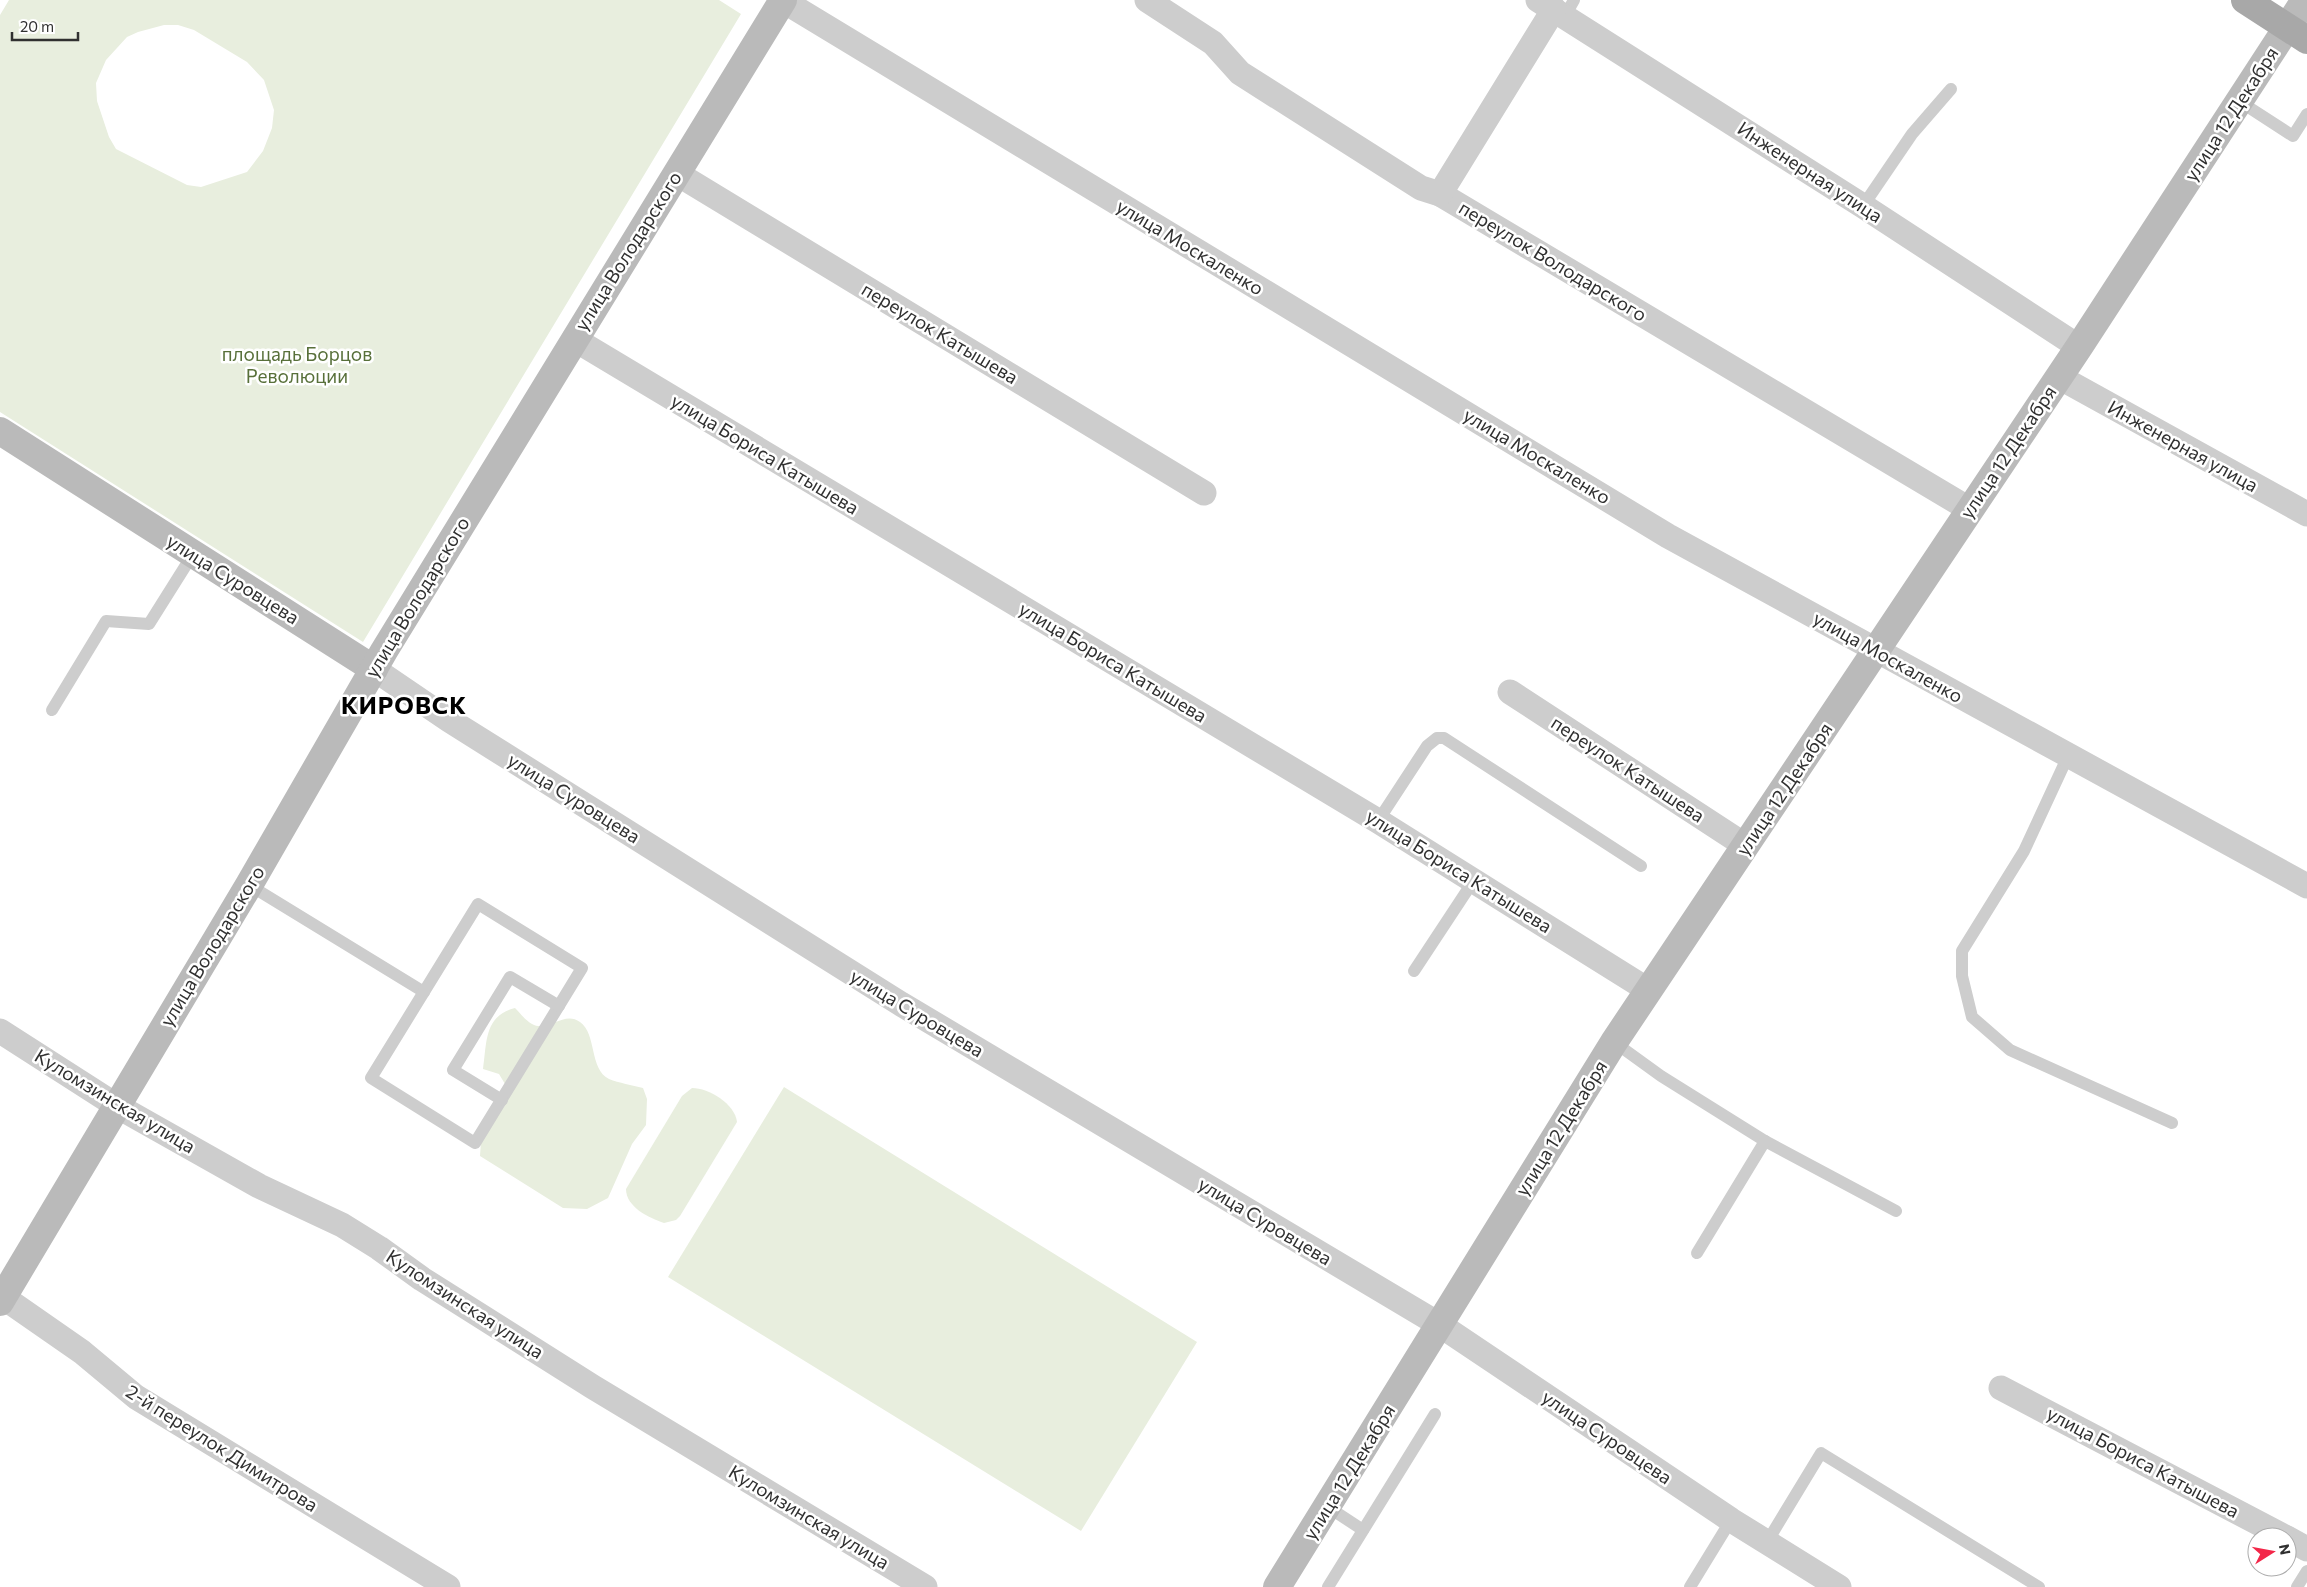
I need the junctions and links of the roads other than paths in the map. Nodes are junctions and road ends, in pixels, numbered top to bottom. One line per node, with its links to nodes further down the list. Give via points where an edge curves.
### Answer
1 (782, 0): 10 (street, улица Володарского); 21 (street, улица Москаленко, via 1668,536)
2 (1147, 0): 11 (street, переулок Володарского, via 1213,43 1240,73 1421,188)
3 (2245, 0): 6 (main road)
4 (2305, 0): 6 (street, улица 12 Декабря)
5 (1558, 6): 11 (street); 12 (street, Инженерная улица)
6 (2297, 33): 8 (street, улица 12 Декабря)
7 (1951, 89): 12 (lane, via 1912,134)
8 (2239, 101): 9 (lane, via 2293,136); 14 (street, улица 12 Декабря)
9 (2307, 114)
10 (676, 173): 13 (street, улица Володарского); 17 (street, переулок Катышева)
11 (1440, 194): 18 (street, переулок Володарского)
12 (1863, 206): 14 (street, Инженерная улица)
13 (574, 339): 22 (street, улица Володарского); 26 (street, улица Бориса Катышева)
14 (2079, 348): 15 (street, улица 12 Декабря)
15 (2059, 377): 18 (street, улица 12 Декабря); 19 (street, Инженерная улица)
16 (0, 431): 20 (street, улица Суровцева)
17 (1204, 493)
18 (1969, 508): 21 (street, улица 12 Декабря)
19 (2307, 514)
20 (193, 554): 22 (street, улица Суровцева); 24 (lane, via 149,624 106,621)
21 (1876, 651): 25 (street, улица Москаленко); 27 (street, улица 12 Декабря)
22 (374, 669): 30 (street, улица Володарского); 45 (street, улица Суровцева, via 449,720 900,1004)
23 (1510, 692): 27 (street, переулок Катышева)
24 (52, 710)
25 (2068, 756): 31 (street, улица Москаленко); 40 (lane, via 2024,850 1962,951 1962,976 1972,1017 2010,1050)
26 (1378, 820): 28 (lane, via 1427,746 1437,738 1444,738); 29 (street, улица Бориса Катышева)
27 (1746, 846): 33 (street, улица 12 Декабря)
28 (1641, 866)
29 (1474, 880): 32 (lane); 33 (street, улица Бориса Катышева)
30 (249, 885): 34 (lane); 39 (street, улица Володарского)
31 (2307, 886)
32 (1414, 972)
33 (1648, 990): 37 (street, улица 12 Декабря)
34 (424, 992): 35 (lane, via 478,904 582,968); 38 (lane, via 371,1078 475,1143)
35 (559, 1006): 38 (lane); 38 (lane, via 510,977 453,1070)
36 (0, 1031): 39 (street, Куломзинская улица)
37 (1614, 1042): 41 (lane, via 1661,1076); 45 (street, улица 12 Декабря)
38 (502, 1100)
39 (117, 1106): 44 (street, улица Володарского); 55 (street, Куломзинская улица, via 259,1186 342,1225 594,1387)
40 (2172, 1123)
41 (1765, 1141): 42 (lane); 43 (lane)
42 (1896, 1211)
43 (1696, 1252)
44 (2, 1300): 54 (street, 2-й переулок Димитрова, via 82,1352 136,1398)
45 (1440, 1325): 48 (street, улица 12 Декабря); 49 (street, улица Суровцева)
46 (2001, 1388): 50 (street, улица Бориса Катышева)
47 (1435, 1414): 51 (lane)
48 (1328, 1507): 51 (lane); 56 (street, улица 12 Декабря)
49 (1731, 1520): 52 (street, улица Суровцева); 58 (lane)
50 (2265, 1527)
51 (1363, 1530): 57 (lane)
52 (1767, 1542): 59 (street, улица Суровцева); 60 (lane, via 1822,1453)
53 (2307, 1571): 61 (lane)
54 (448, 1587)
55 (925, 1587)
56 (1277, 1587)
57 (1328, 1587)
58 (1690, 1587)
59 (1839, 1587)
60 (2039, 1587)
61 (2297, 1587)

